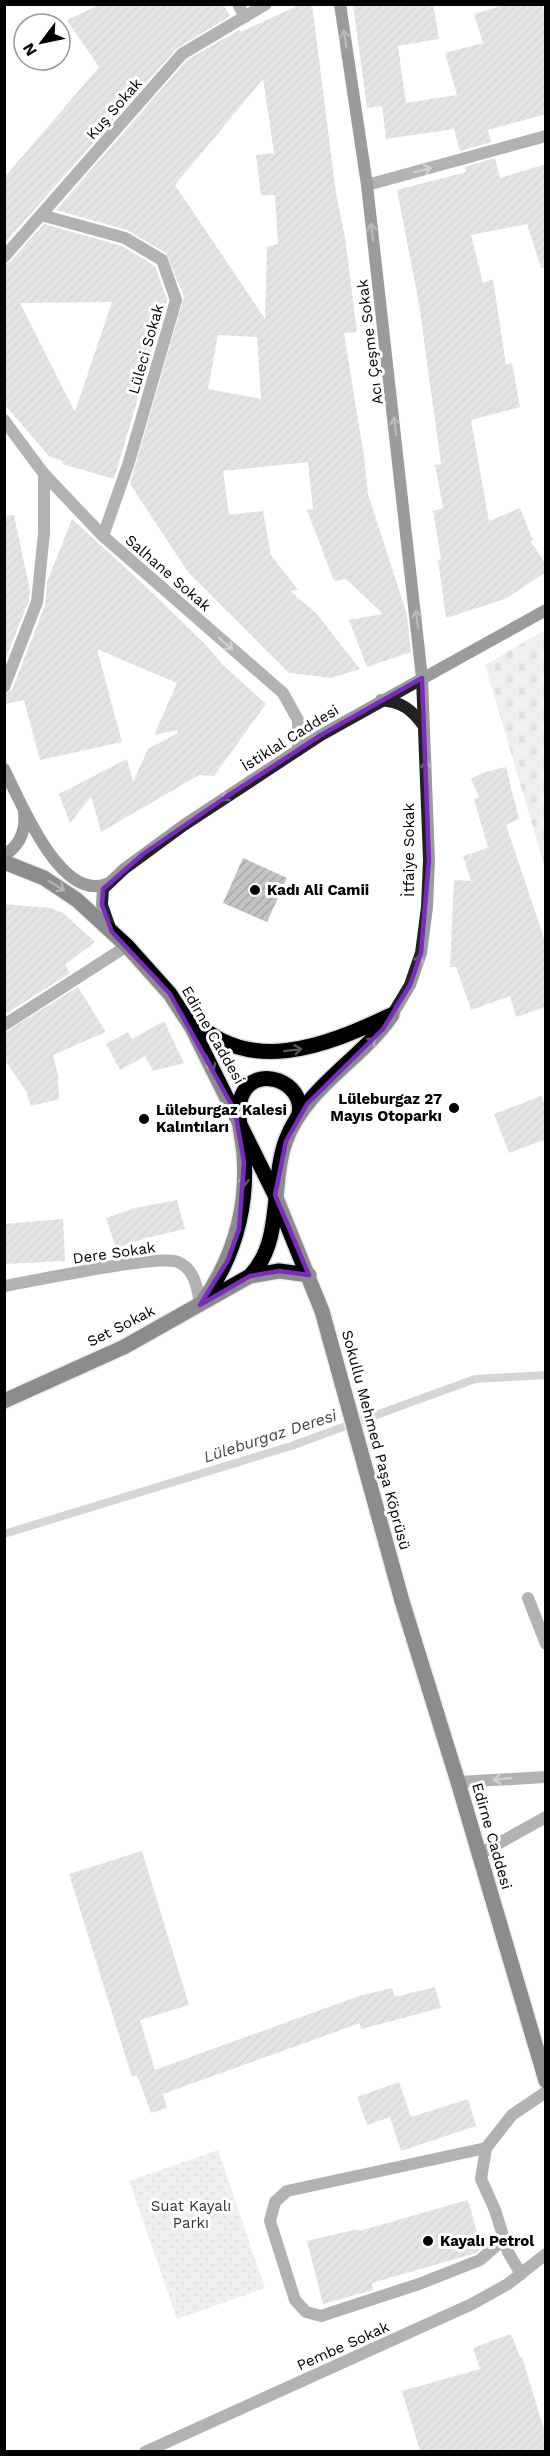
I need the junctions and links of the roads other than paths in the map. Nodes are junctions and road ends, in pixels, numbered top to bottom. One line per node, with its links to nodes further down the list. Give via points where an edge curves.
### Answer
1 (238, 4): 4 (street)
2 (266, 4): 4 (street, Kuş Sokak)
3 (339, 4): 6 (main road, Acı Çeşme Sokak, one-way to 3)
4 (244, 17): 7 (street, Kuş Sokak, via 182,54)
5 (546, 136): 6 (street, one-way to 5)
6 (367, 185): 13 (main road, Acı Çeşme Sokak, one-way to 6)
7 (41, 215): 8 (street, Kuş Sokak); 11 (street, Lüleci Sokak, via 125,238 162,261 176,300)
8 (4, 257)
9 (4, 420): 10 (street, Salhane Sokak)
10 (44, 474): 11 (street, Salhane Sokak); 14 (street, via 44,533 37,602)
11 (103, 536): 17 (street, Salhane Sokak, one-way to 17, via 283,693 298,720)
12 (546, 610): 13 (main road, İstiklal Caddesi)
13 (422, 678): 15 (main road, İstiklal Caddesi); 16 (main road, İtfaiye Sokak)
14 (4, 687)
15 (381, 700): 16 (main road, via 404,704); 17 (main road, İstiklal Caddesi)
16 (424, 726): 26 (main road, İtfaiye Sokak, one-way to 16, via 410,985 421,953 427,907)
17 (298, 750): 22 (main road, İstiklal Caddesi, one-way to 22, via 184,825)
18 (4, 769): 19 (main road)
19 (22, 805): 20 (main road, via 22,835); 22 (main road, via 48,852 69,875 87,885)
20 (4, 855)
21 (4, 862): 23 (main road, Edirne Caddesi, one-way to 23, via 57,886)
22 (106, 884): 23 (main road, via 102,905)
23 (112, 932): 24 (main road, Edirne Caddesi)
24 (127, 946): 25 (main road, Edirne Caddesi); 27 (street)
25 (170, 994): 26 (main road, one-way to 26, via 211,1034 228,1044 263,1052 324,1043); 29 (main road, Edirne Caddesi, one-way to 29)
26 (392, 1015): 28 (main road, İtfaiye Sokak, one-way to 26, via 367,1046)
27 (4, 1024)
28 (299, 1114): 29 (main road, via 299,1100 292,1089 280,1080 266,1078 255,1081 244,1092); 30 (main road, İtfaiye Sokak, via 286,1141)
29 (240, 1120): 30 (main road, Edirne Caddesi); 35 (main road, one-way to 35, via 244,1170 241,1219 228,1260)
30 (275, 1195): 31 (main road, Set Sokak, via 266,1252); 32 (main road, Edirne Caddesi)
31 (250, 1275): 32 (main road, Set Sokak, via 279,1271); 35 (main road, Set Sokak)
32 (309, 1275): 34 (main road, Edirne Caddesi)
33 (4, 1286): 35 (street, Dere Sokak, via 166,1260 179,1262 189,1270 197,1284)
34 (315, 1289): 38 (main road, Sokullu Mehmed Paşa Köprüsü)
35 (201, 1305): 36 (main road, Set Sokak, via 124,1347)
36 (4, 1401)
37 (528, 1598): 39 (street)
38 (402, 1600): 41 (main road, Edirne Caddesi)
39 (546, 1644)
40 (546, 1777): 41 (street, one-way to 41)
41 (459, 1782): 43 (main road, Edirne Caddesi)
42 (546, 1817): 43 (street)
43 (478, 1855): 44 (main road, Edirne Caddesi)
44 (540, 2042): 45 (main road, Edirne Caddesi)
45 (546, 2081)
46 (546, 2092): 47 (street, via 512,2115)
47 (486, 2148): 48 (street, via 481,2179); 48 (street, via 287,2191 275,2202 270,2221 295,2300 306,2312 321,2316 480,2260)
48 (504, 2239): 50 (street)
49 (546, 2254): 50 (street, Pembe Sokak)
50 (521, 2274): 51 (street, Pembe Sokak, via 472,2304)
51 (145, 2451)

